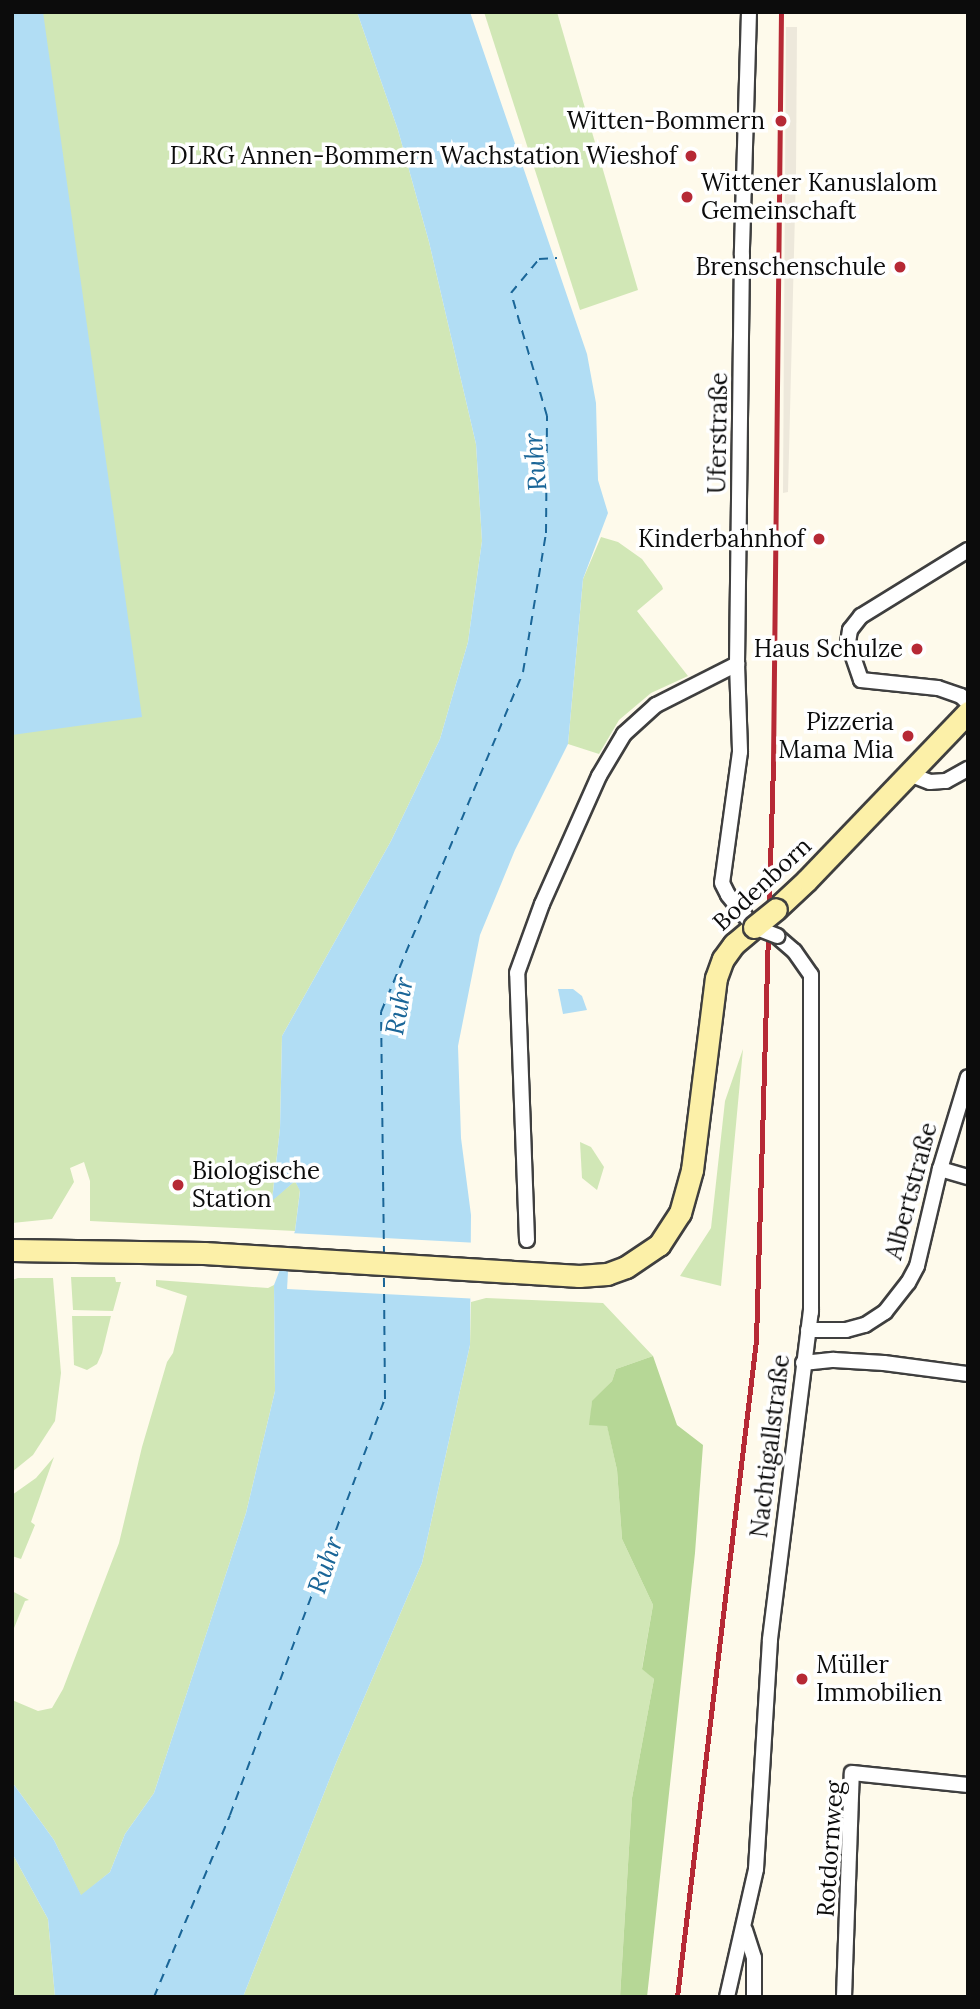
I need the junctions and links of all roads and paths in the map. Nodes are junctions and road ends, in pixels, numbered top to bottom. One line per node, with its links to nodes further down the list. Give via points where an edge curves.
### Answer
1 (749, 12): 3 (street, Uferstraße)
2 (968, 550): 4 (street, via 861,616 850,630 848,642 861,680 939,688)
3 (737, 664): 8 (street, Uferstraße, via 740,752 722,883); 12 (street, via 656,705 624,734 599,776 542,904 517,973)
4 (968, 703)
5 (968, 712): 7 (main road, Bodenborn)
6 (968, 769): 7 (street, via 930,782)
7 (909, 774): 8 (main road, Bodenborn, bridge, via 776,909)
8 (748, 926): 13 (main road, Bodenborn, via 723,959 716,978 692,1170 675,1224 647,1255 607,1274 204,1253); 14 (street, Nachtigallstraße, bridge, via 776,936 811,975 812,1287)
9 (968, 1077): 10 (street, Albertstraße)
10 (940, 1169): 11 (street); 14 (street, Albertstraße, via 917,1266 886,1312 846,1330)
11 (968, 1177)
12 (527, 1240)
13 (15, 1249)
14 (808, 1330): 15 (street, Nachtigallstraße)
15 (803, 1363): 16 (street, via 859,1361); 18 (street, Nachtigallstraße, via 770,1639 756,1869)
16 (968, 1374)
17 (968, 1785): 21 (street, Rotdornweg, via 852,1773)
18 (744, 1928): 19 (street, Nachtigallstraße); 20 (street, via 754,1958)
19 (727, 1997)
20 (754, 1997)
21 (844, 1997)

